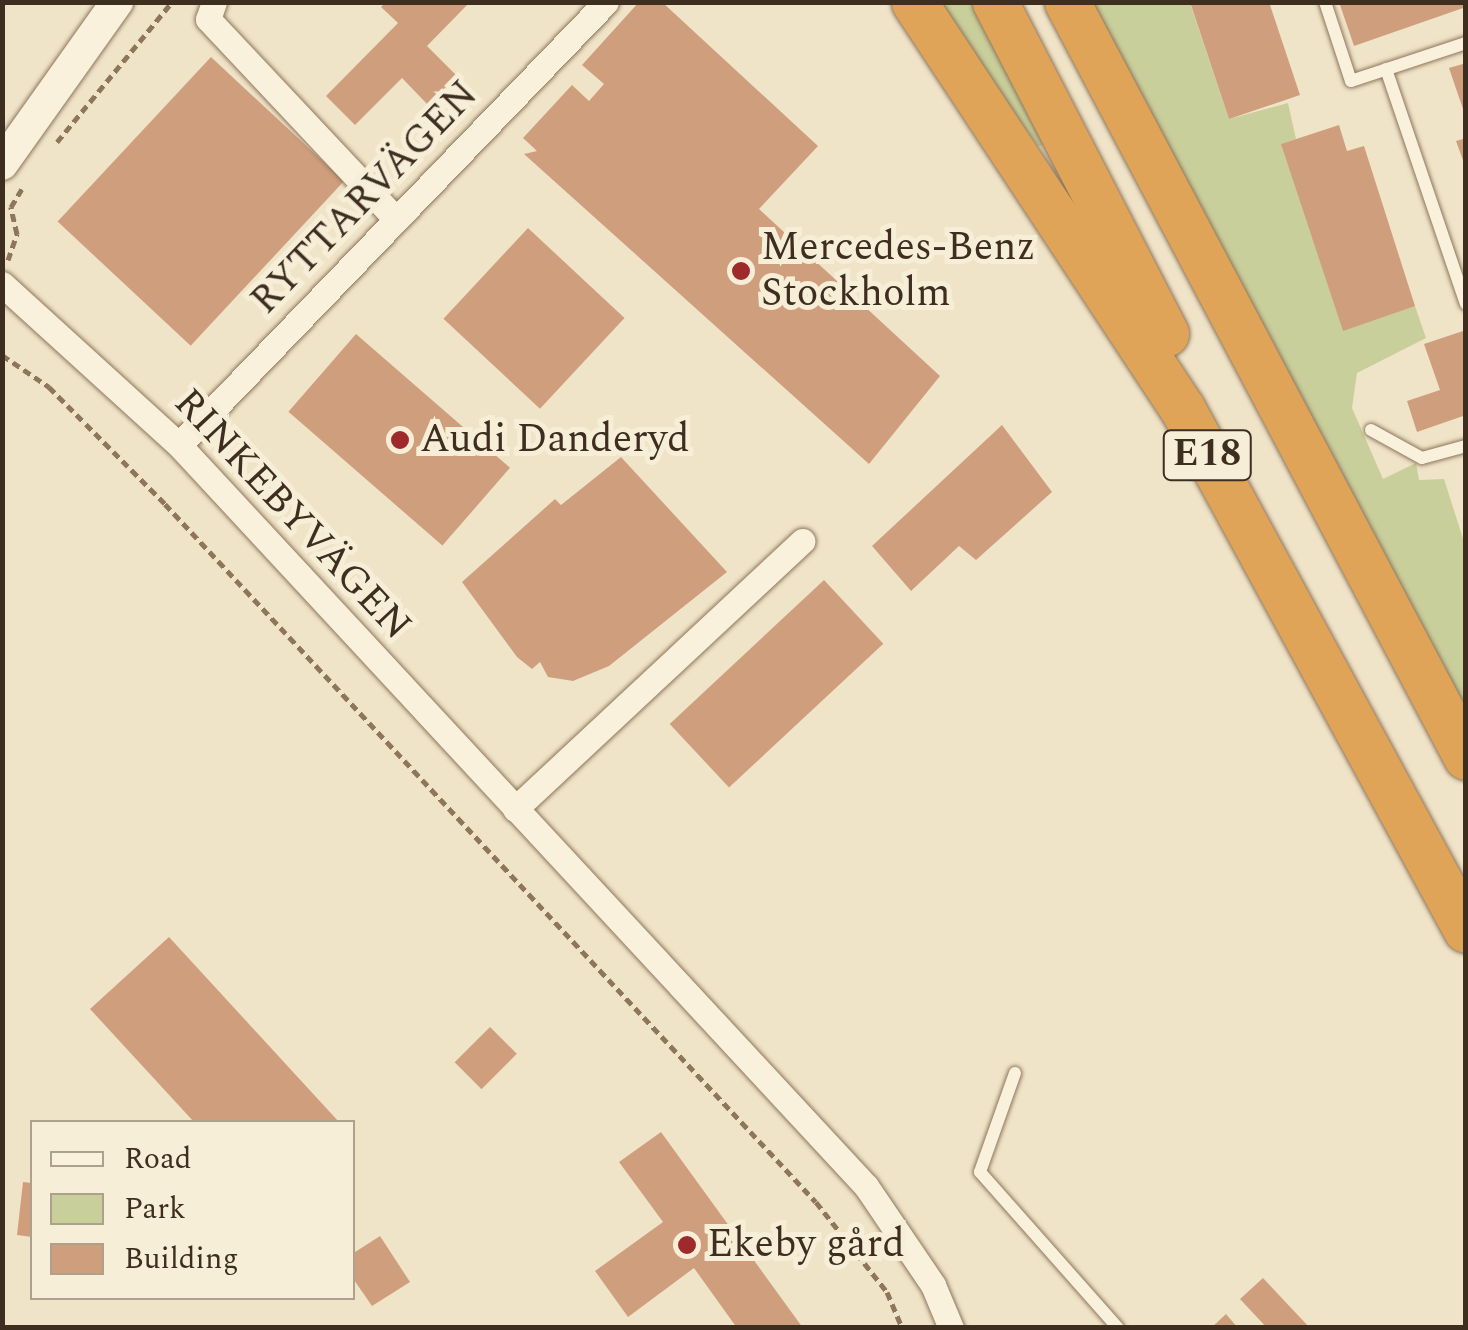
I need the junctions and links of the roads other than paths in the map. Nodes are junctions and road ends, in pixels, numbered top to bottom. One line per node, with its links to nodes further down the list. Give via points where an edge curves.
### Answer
1 (117, 2): 10 (street)
2 (214, 2): 11 (street, via 208,19)
3 (914, 2): 21 (highway, E18, via 1182,408)
4 (994, 2): 20 (highway)
5 (1068, 2): 18 (highway)
6 (1324, 2): 9 (lane, via 1351,81)
7 (603, 4): 11 (street, RYTTARVÄGEN)
8 (1466, 43): 9 (lane)
9 (1386, 69): 13 (lane)
10 (14, 173)
11 (396, 219): 15 (street, RYTTARVÄGEN)
12 (2, 284): 15 (street, RINKEBYVÄGEN)
13 (1466, 304)
14 (1371, 430): 16 (lane, via 1422,458)
15 (179, 445): 19 (street, RINKEBYVÄGEN)
16 (1466, 446)
17 (802, 542): 19 (street)
18 (1466, 758)
19 (515, 809): 23 (street, RINKEBYVÄGEN, via 866,1186 933,1285)
20 (1466, 892)
21 (1466, 930)
22 (1015, 1073): 24 (lane, via 980,1172)
23 (951, 1328)
24 (1118, 1328)

